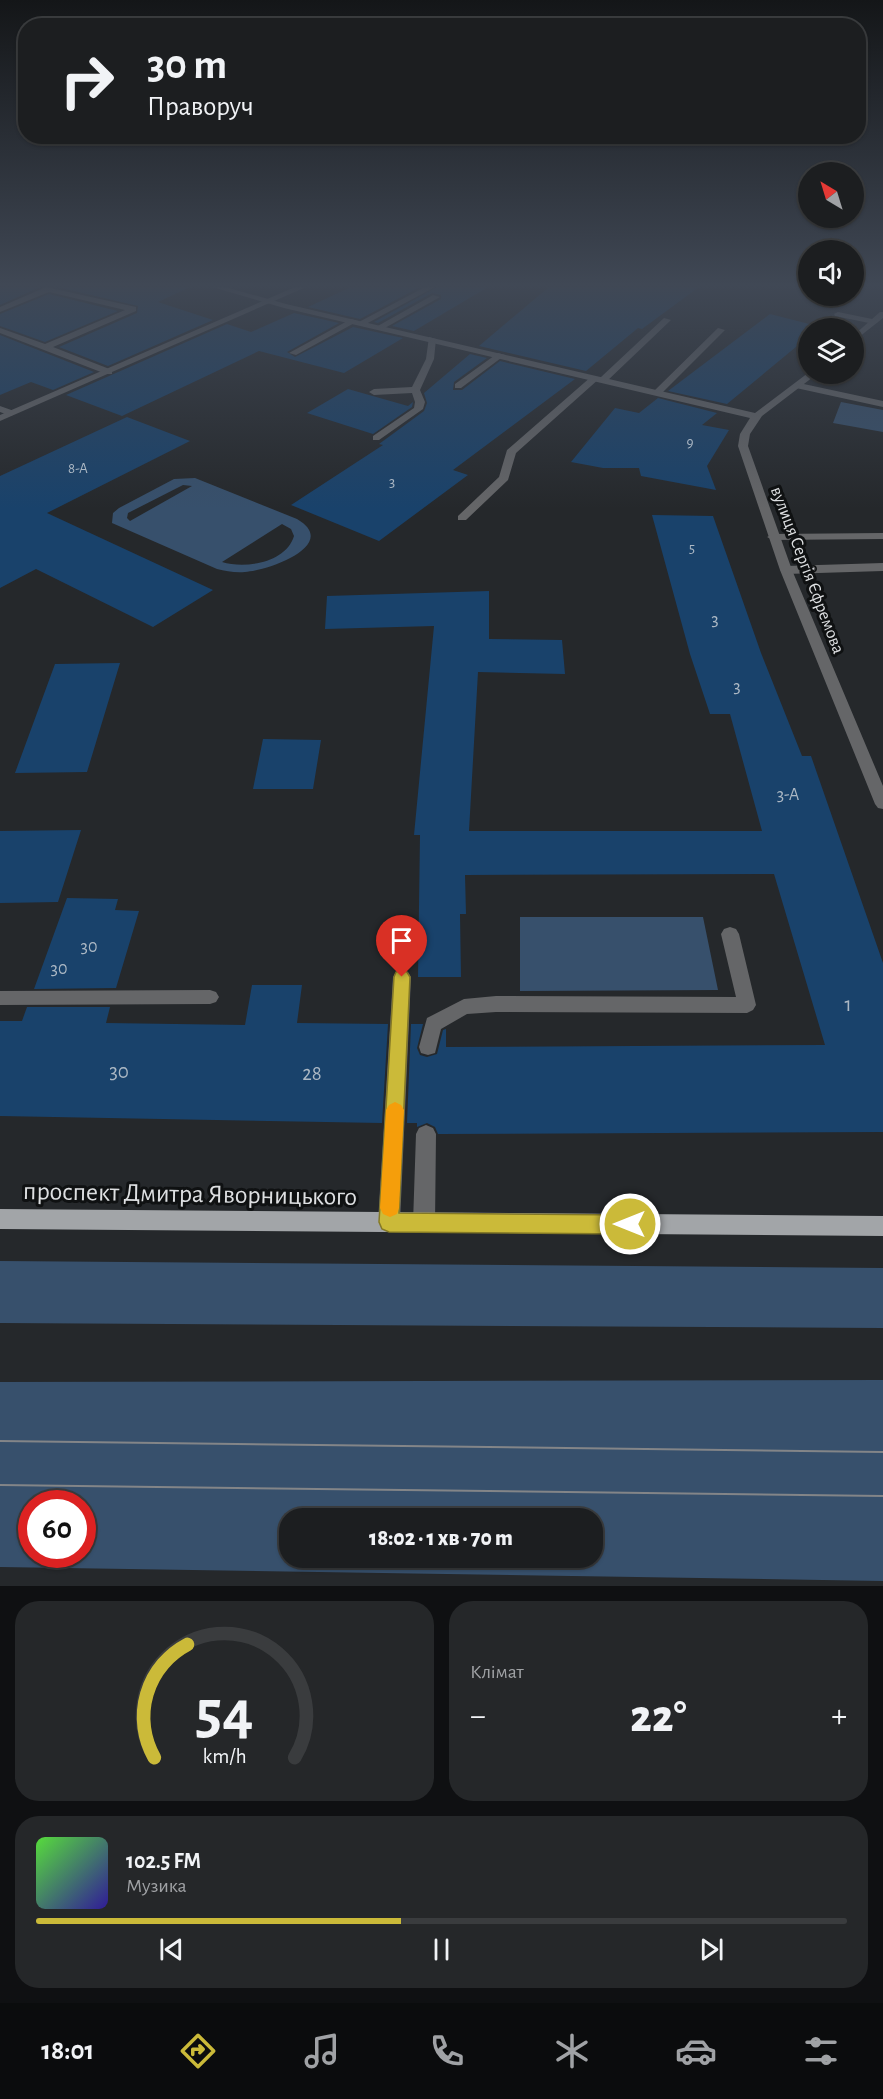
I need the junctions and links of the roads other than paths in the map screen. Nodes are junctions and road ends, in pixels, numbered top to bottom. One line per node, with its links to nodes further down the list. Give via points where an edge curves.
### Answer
1 (80, 361): 8 (street)
2 (135, 361): 8 (street)
3 (429, 361): 13 (street)
4 (493, 361): 11 (street)
5 (526, 361): 9 (street)
6 (620, 361): 9 (street)
7 (689, 361): 15 (street)
8 (110, 372): 18 (street)
9 (599, 379): 15 (street); 22 (street, via 511,452 504,478)
10 (801, 384): 12 (street)
11 (458, 386)
12 (799, 386): 16 (street); 19 (street)
13 (414, 390): 14 (street); 21 (street, via 420,402 418,409)
14 (374, 392)
15 (657, 393): 19 (street)
16 (883, 404)
17 (0, 409): 18 (street)
18 (11, 413): 20 (street)
19 (755, 416): 24 (street, вулиця Сергія Єфремова, via 743,435 743,446)
20 (0, 418)
21 (376, 438)
22 (462, 518)
23 (883, 536): 24 (street)
24 (773, 537): 26 (street, вулиця Сергія Єфремова)
25 (883, 567): 26 (street)
26 (786, 570): 27 (street, вулиця Сергія Єфремова)
27 (883, 804)
28 (730, 934): 32 (street, via 747,1005 464,1007 433,1024)
29 (402, 977): 35 (street)
30 (210, 997): 31 (street)
31 (0, 998)
32 (428, 1047)
33 (426, 1134): 36 (street)
34 (0, 1219): 35 (main road, проспект Дмитра Яворницького)
35 (389, 1222): 36 (main road, проспект Дмитра Яворницького)
36 (424, 1223): 37 (main road, проспект Дмитра Яворницького)
37 (883, 1226)

